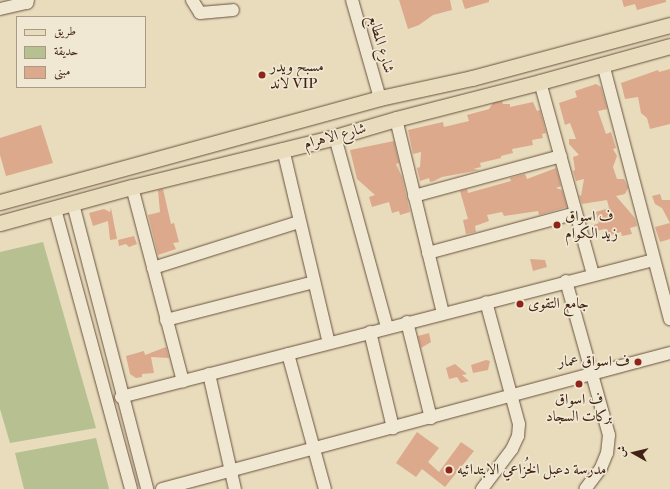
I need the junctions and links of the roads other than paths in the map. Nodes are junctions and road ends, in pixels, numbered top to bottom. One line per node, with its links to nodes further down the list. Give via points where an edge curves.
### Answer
1 (28, 0): 4 (street, via 27,3)
2 (192, 0): 5 (street, via 200,13)
3 (352, 0): 12 (street, شارع المطابع)
4 (0, 9)
5 (233, 10)
6 (670, 25): 9 (main road, شارع الاهرام)
7 (670, 46): 8 (main road, شارع الاهرام)
8 (602, 64): 10 (main road, شارع الاهرام); 32 (street)
9 (472, 78): 11 (main road, شارع الاهرام); 13 (main road, via 470,87)
10 (540, 82): 13 (main road, شارع الاهرام); 20 (street)
11 (450, 83): 12 (main road, شارع الاهرام); 14 (main road, via 458,91)
12 (380, 98): 17 (main road, شارع الاهرام)
13 (476, 98): 14 (main road, شارع الاهرام)
14 (456, 103): 15 (main road, شارع الاهرام)
15 (396, 118): 16 (main road, شارع الاهرام); 24 (street)
16 (335, 137): 18 (main road, شارع الاهرام); 42 (street)
17 (204, 146): 19 (main road, شارع الاهرام); 21 (main road, via 202,159)
18 (283, 149): 21 (main road, شارع الاهرام); 29 (street)
19 (184, 151): 22 (main road, via 194,161); 25 (main road, شارع الاهرام)
20 (561, 156): 24 (street); 28 (street)
21 (212, 168): 22 (main road, شارع الاهرام)
22 (190, 174): 23 (main road, شارع الاهرام)
23 (132, 187): 26 (main road, شارع الاهرام); 33 (street)
24 (414, 196): 31 (street)
25 (0, 202)
26 (73, 204): 27 (main road, شارع الاهرام); 50 (street)
27 (55, 209): 30 (main road, شارع الاهرام); 56 (street)
28 (576, 214): 31 (street); 34 (street)
29 (300, 222): 33 (street); 36 (street)
30 (0, 223)
31 (428, 253): 38 (street)
32 (654, 260): 34 (street); 39 (street)
33 (153, 268): 40 (street)
34 (593, 274): 35 (street)
35 (566, 281): 37 (street); 48 (street)
36 (314, 282): 40 (street); 44 (street)
37 (486, 302): 38 (street); 51 (street)
38 (443, 313): 41 (street)
39 (670, 319)
40 (166, 320): 49 (street)
41 (407, 322): 42 (street); 52 (street)
42 (387, 327): 43 (street)
43 (370, 332): 44 (street); 53 (street)
44 (329, 343): 45 (street)
45 (288, 354): 47 (street); 54 (street)
46 (670, 354): 48 (street)
47 (209, 374): 49 (street); 55 (street)
48 (593, 376): 51 (street); 62 (street, via 608,435 607,453 601,468)
49 (183, 381): 50 (street)
50 (121, 396): 57 (street)
51 (512, 396): 52 (street); 61 (street, via 519,424 518,436 512,449)
52 (431, 418): 53 (street)
53 (393, 428): 54 (street)
54 (315, 450): 55 (street); 60 (street)
55 (231, 471): 58 (street); 59 (street)
56 (131, 489)
57 (147, 489)
58 (162, 489)
59 (235, 489)
60 (325, 489)
61 (482, 489)
62 (585, 489)

